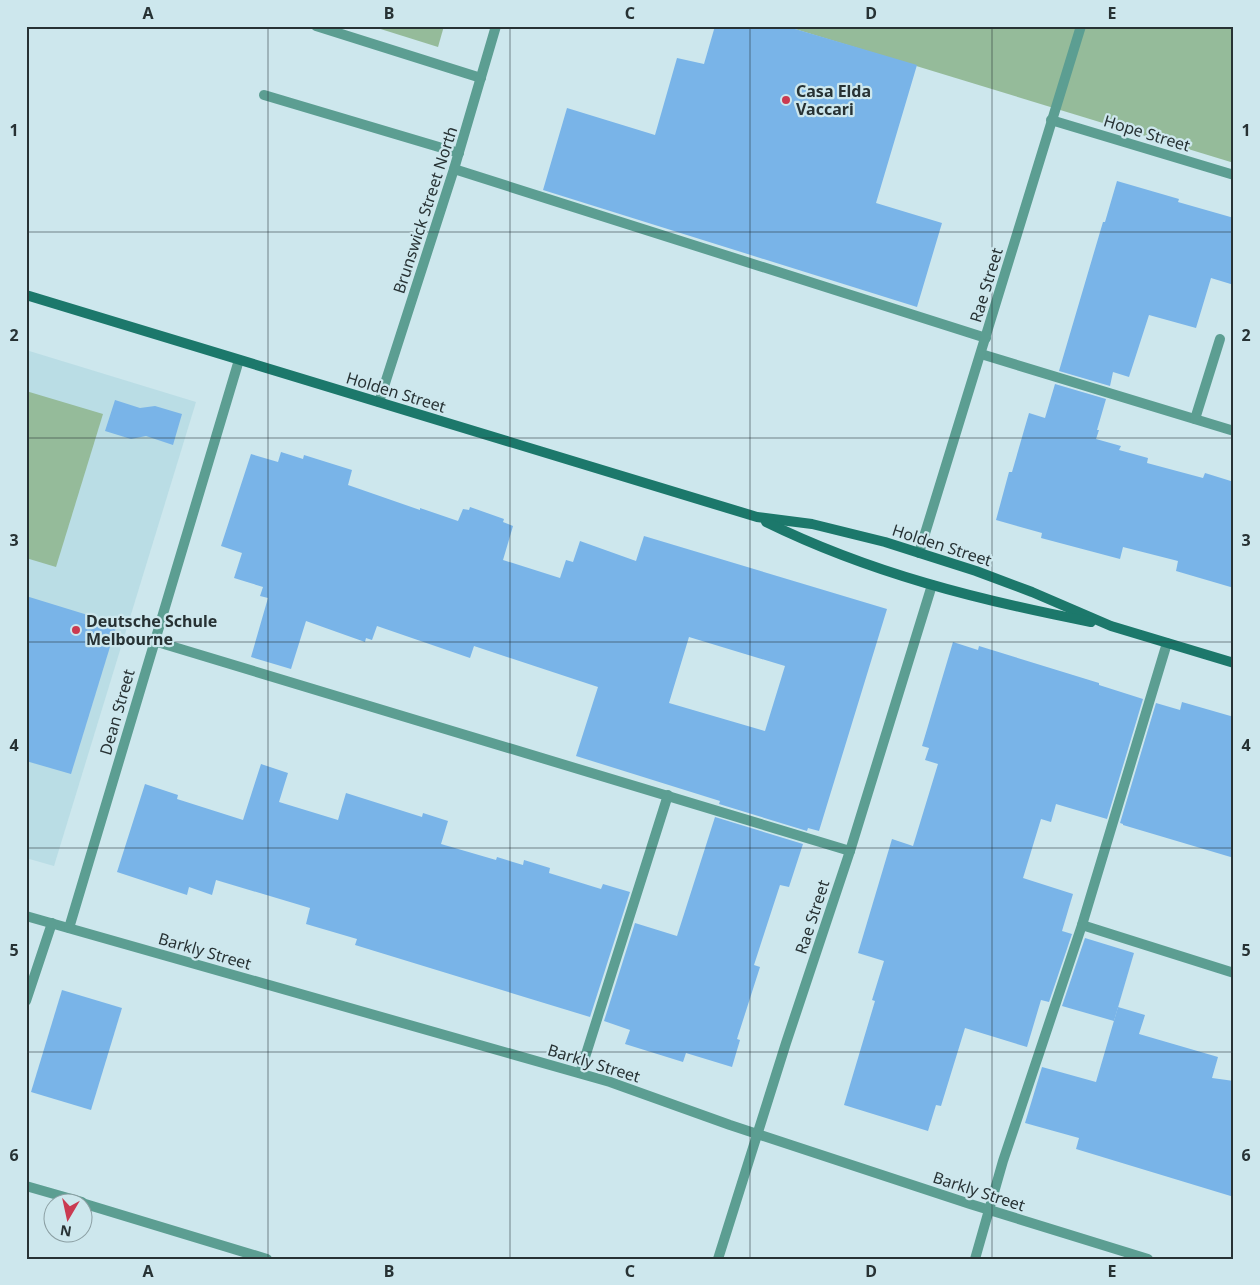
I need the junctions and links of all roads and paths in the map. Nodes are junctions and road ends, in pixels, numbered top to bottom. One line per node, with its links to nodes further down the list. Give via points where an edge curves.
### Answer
1 (316, 26): 4 (street)
2 (496, 26): 4 (street, Brunswick Street North)
3 (1080, 26): 6 (street, Rae Street)
4 (481, 78): 7 (street, Brunswick Street North)
5 (264, 95): 7 (street)
6 (1051, 120): 9 (street, Hope Street); 11 (street, Rae Street)
7 (459, 153): 8 (street, Brunswick Street North)
8 (454, 169): 11 (street); 15 (street, Brunswick Street North)
9 (1234, 175)
10 (26, 295): 14 (main road, Holden Street)
11 (986, 338): 13 (street, Rae Street)
12 (1220, 339): 16 (street)
13 (981, 354): 16 (street); 19 (street, Rae Street)
14 (239, 360): 15 (main road, Holden Street); 22 (street, Dean Street)
15 (379, 402): 18 (main road, Holden Street)
16 (1196, 419): 17 (street)
17 (1234, 431)
18 (757, 517): 19 (main road, Holden Street, via 812,524); 20 (main road, Holden Street, via 808,542)
19 (919, 553): 21 (main road, Holden Street, via 1004,581)
20 (932, 585): 21 (main road, Holden Street); 26 (street, Rae Street)
21 (1111, 626): 23 (main road, Holden Street)
22 (154, 641): 25 (street); 30 (street, Dean Street)
23 (1167, 642): 24 (main road, Holden Street); 29 (street)
24 (1234, 663)
25 (668, 795): 26 (street); 33 (street)
26 (850, 850): 34 (street, Rae Street)
27 (26, 916): 28 (street, Barkly Street)
28 (52, 923): 30 (street, Barkly Street); 32 (street)
29 (1082, 925): 31 (street); 38 (street)
30 (69, 928): 33 (street, Barkly Street)
31 (1234, 973)
32 (26, 1001)
33 (580, 1073): 34 (street, Barkly Street)
34 (759, 1134): 38 (street, Barkly Street); 40 (street, Rae Street)
35 (26, 1186): 36 (street)
36 (46, 1192)
37 (92, 1206): 39 (street)
38 (989, 1210): 41 (street); 42 (street, Barkly Street)
39 (267, 1259)
40 (718, 1259)
41 (975, 1259)
42 (1148, 1259)

